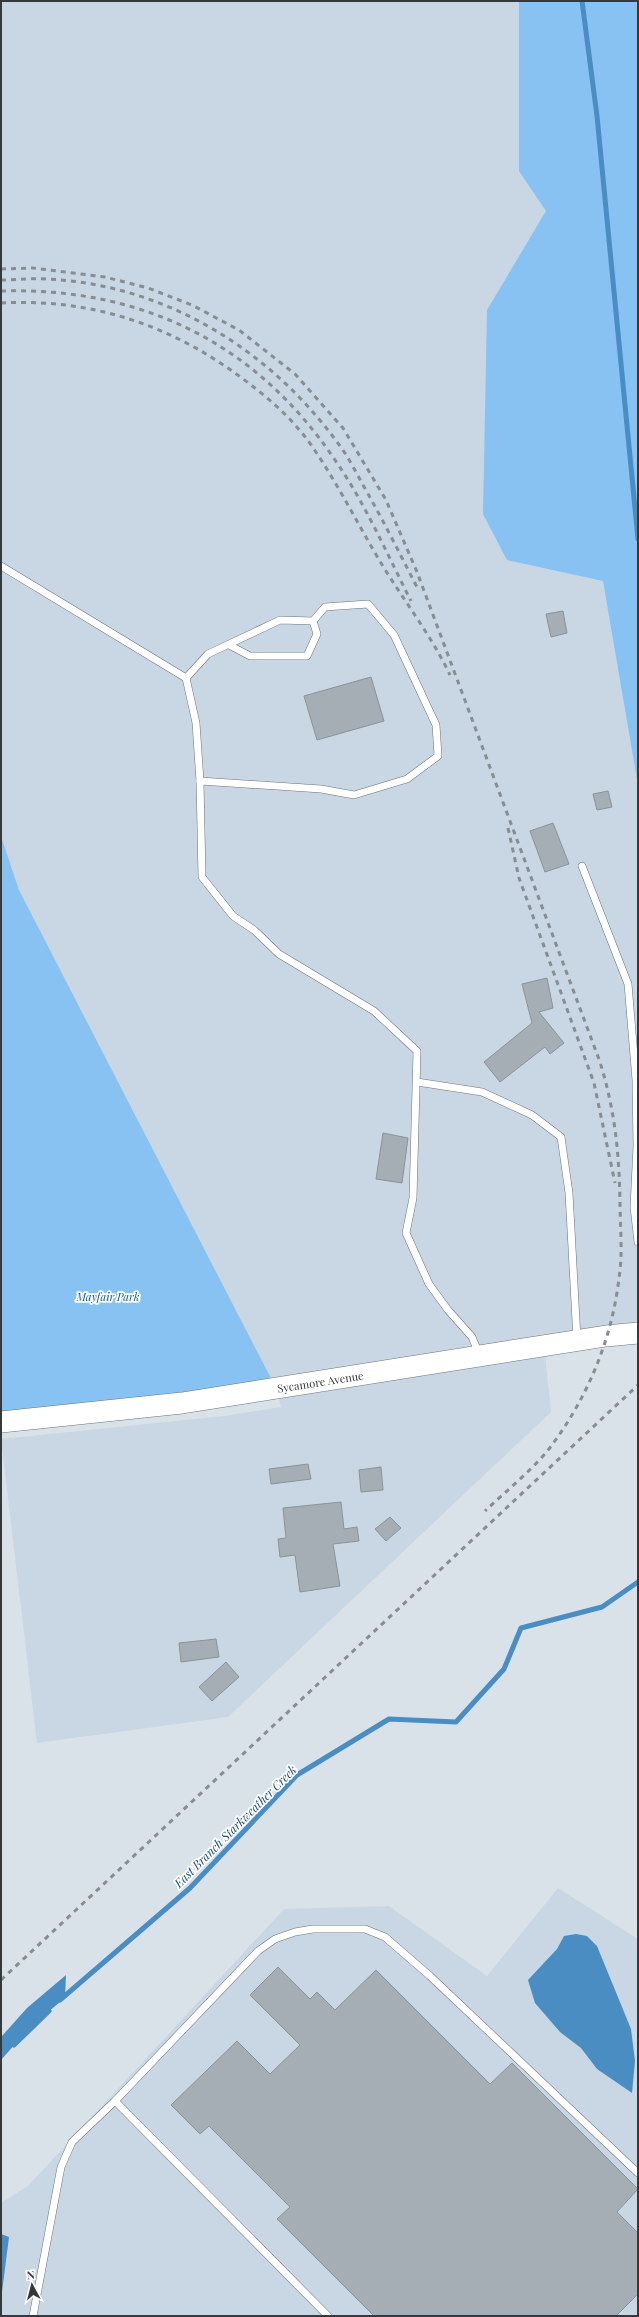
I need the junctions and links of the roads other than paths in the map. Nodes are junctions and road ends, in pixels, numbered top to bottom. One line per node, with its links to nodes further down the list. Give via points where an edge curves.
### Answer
1 (1, 566): 4 (lane)
2 (313, 621): 3 (lane, via 280,620); 3 (lane, via 317,634 306,656 250,656); 5 (lane, via 325,607 368,604 394,635 436,726 438,756 407,779 354,796 321,789)
3 (229, 645): 4 (lane, via 208,654)
4 (186, 678): 5 (lane, via 196,723)
5 (200, 781): 7 (lane, via 202,877 233,916 254,930 279,954 374,1011 418,1050)
6 (582, 866): 8 (lane, via 628,984 636,1080 637,1146 634,1206)
7 (417, 1082): 10 (lane, via 482,1092 532,1115 561,1137 569,1193); 11 (lane, via 413,1198 406,1233 430,1284 448,1310 472,1336)
8 (638, 1242)
9 (638, 1334): 10 (street, Sycamore Avenue)
10 (578, 1341): 11 (street, Sycamore Avenue)
11 (480, 1356): 12 (street, Sycamore Avenue, via 182,1403)
12 (1, 1422)
13 (115, 2101): 14 (lane, via 258,1951 274,1940 295,1932 313,1929 365,1929 385,1937 430,1976); 15 (lane, via 72,2142 61,2167); 16 (lane)
14 (638, 2173)
15 (33, 2316)
16 (328, 2316)

